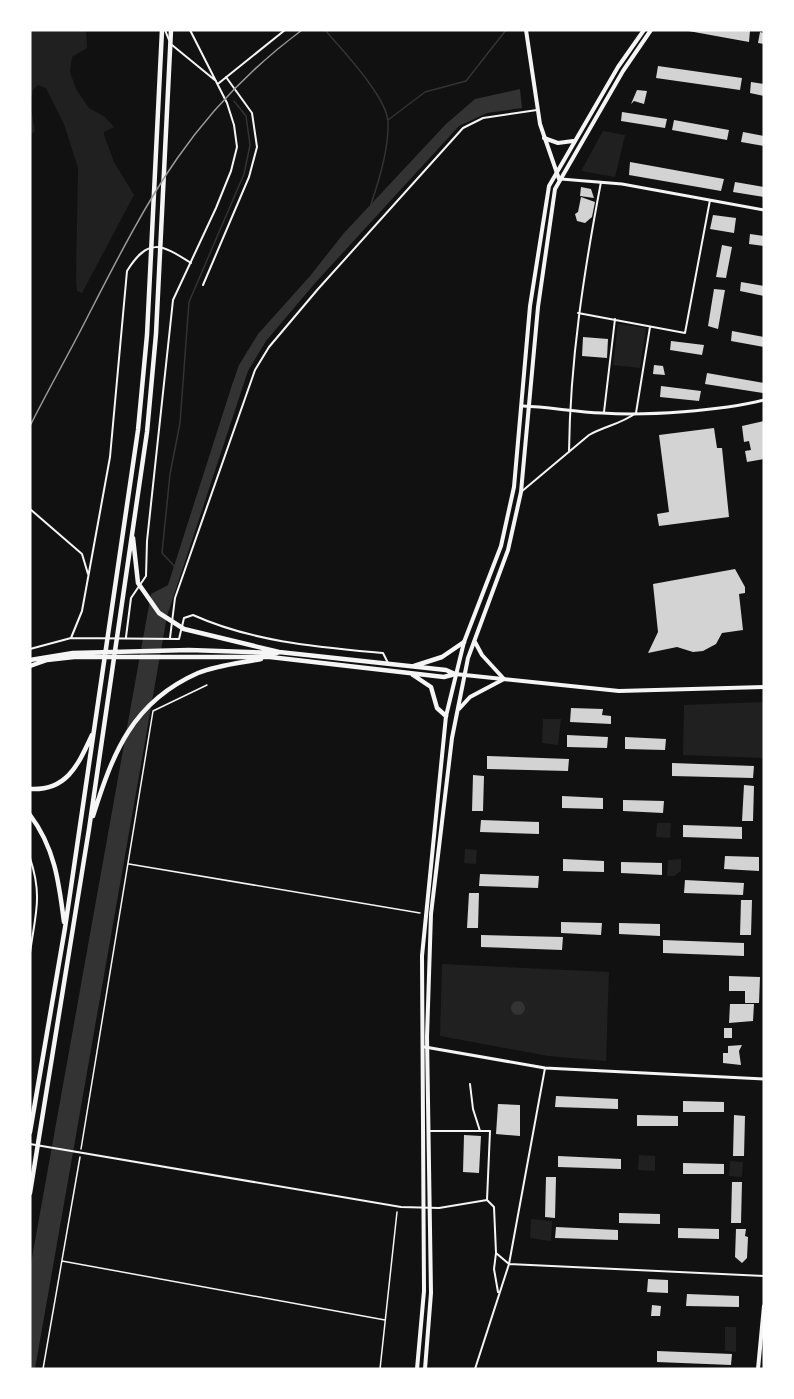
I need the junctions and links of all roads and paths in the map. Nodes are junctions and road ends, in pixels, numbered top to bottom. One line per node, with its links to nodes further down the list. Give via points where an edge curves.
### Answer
1 (164, 30): 9 (street, via 171,45); 56 (highway, via 138,430)
2 (171, 30): 32 (highway, via 147,432)
3 (190, 30): 9 (street)
4 (285, 30): 8 (street)
5 (526, 30): 10 (main road)
6 (644, 30): 12 (main road)
7 (651, 30): 14 (main road)
8 (226, 77): 9 (street); 19 (street, via 252,113 257,147 249,177)
9 (219, 83): 18 (street, via 234,125 237,147 231,171)
10 (537, 110): 11 (main road); 35 (street, via 483,118 463,128 269,347 245,393 175,597)
11 (544, 138): 12 (main road, via 558,143); 13 (main road)
12 (574, 141): 13 (main road)
13 (556, 171): 14 (main road); 24 (main road, via 549,186 530,306)
14 (559, 179): 15 (street); 25 (main road, via 538,307)
15 (601, 182): 16 (street); 20 (street)
16 (711, 199): 17 (street); 22 (street, via 685,333)
17 (764, 210)
18 (191, 263): 33 (street, via 165,247 150,247 137,254 127,271 110,456); 34 (street, via 173,300 146,576 131,598)
19 (202, 285)
20 (579, 314): 21 (street); 26 (street)
21 (615, 319): 22 (street); 27 (street)
22 (650, 326): 28 (street)
23 (764, 400): 28 (street, via 740,406)
24 (522, 406): 25 (street); 38 (main road, via 514,487 501,546)
25 (531, 406): 26 (street); 30 (main road)
26 (569, 410): 27 (street); 29 (street)
27 (603, 413): 28 (street)
28 (636, 413): 29 (street, via 621,424 599,429)
29 (569, 452): 30 (street)
30 (521, 492): 37 (main road, via 508,550)
31 (30, 509): 33 (street, via 82,554)
32 (132, 529): 42 (highway, via 138,583 170,622 196,633); 59 (highway)
33 (89, 575): 36 (street, via 82,611)
34 (126, 637): 35 (street); 36 (street)
35 (169, 637): 45 (street, via 178,639 183,618 193,615 274,641 383,653)
36 (71, 638): 39 (street)
37 (474, 641): 50 (main road); 51 (main road)
38 (465, 642): 47 (highway, via 442,657); 49 (main road)
39 (30, 649)
40 (190, 653): 41 (highway); 42 (highway); 43 (highway)
41 (119, 655): 44 (highway, via 73,653); 46 (highway, via 74,657)
42 (307, 655): 45 (highway)
43 (270, 657): 48 (highway); 59 (highway, via 200,673 181,682 144,711 123,738 109,766)
44 (30, 660)
45 (389, 665): 47 (highway)
46 (30, 666)
47 (414, 666): 49 (highway)
48 (411, 673): 49 (highway, via 444,677); 55 (highway, via 431,687 437,708)
49 (455, 674): 50 (main road); 55 (main road)
50 (464, 676): 51 (main road); 54 (main road)
51 (504, 680): 53 (main road, via 619,691); 54 (main road, via 470,697)
52 (207, 685): 61 (path, via 153,711)
53 (764, 687)
54 (457, 714): 67 (main road, via 431,914)
55 (446, 716): 62 (main road)
56 (95, 727): 57 (highway, via 78,765 67,779 55,787); 63 (highway)
57 (30, 789)
58 (30, 815): 63 (highway, via 49,846)
59 (89, 829): 76 (highway)
60 (30, 858): 64 (street, via 39,904)
61 (128, 864): 62 (path); 75 (path)
62 (424, 913): 66 (main road)
63 (65, 927): 71 (highway)
64 (31, 945): 65 (street)
65 (30, 953)
66 (421, 1047): 67 (street); 79 (main road)
67 (427, 1047): 68 (street); 72 (main road)
68 (545, 1068): 69 (street); 83 (street)
69 (764, 1079)
70 (470, 1084): 73 (street)
71 (30, 1131)
72 (429, 1131): 73 (street); 80 (main road)
73 (480, 1131): 77 (street, via 490,1131)
74 (30, 1144): 75 (street)
75 (79, 1152): 78 (street); 82 (path)
76 (30, 1193)
77 (487, 1200): 80 (street); 81 (street, via 494,1207)
78 (398, 1206): 79 (street); 87 (path)
79 (423, 1208): 80 (street); 90 (main road, via 424,1291)
80 (430, 1208): 91 (main road, via 431,1293)
81 (496, 1253): 83 (street); 85 (street, via 495,1281)
82 (62, 1261): 87 (path); 88 (path)
83 (508, 1264): 84 (street); 85 (street)
84 (764, 1276)
85 (499, 1294): 92 (street)
86 (764, 1306): 93 (main road)
87 (385, 1320): 89 (path)
88 (44, 1369)
89 (380, 1369)
90 (417, 1369)
91 (425, 1369)
92 (475, 1369)
93 (758, 1369)

